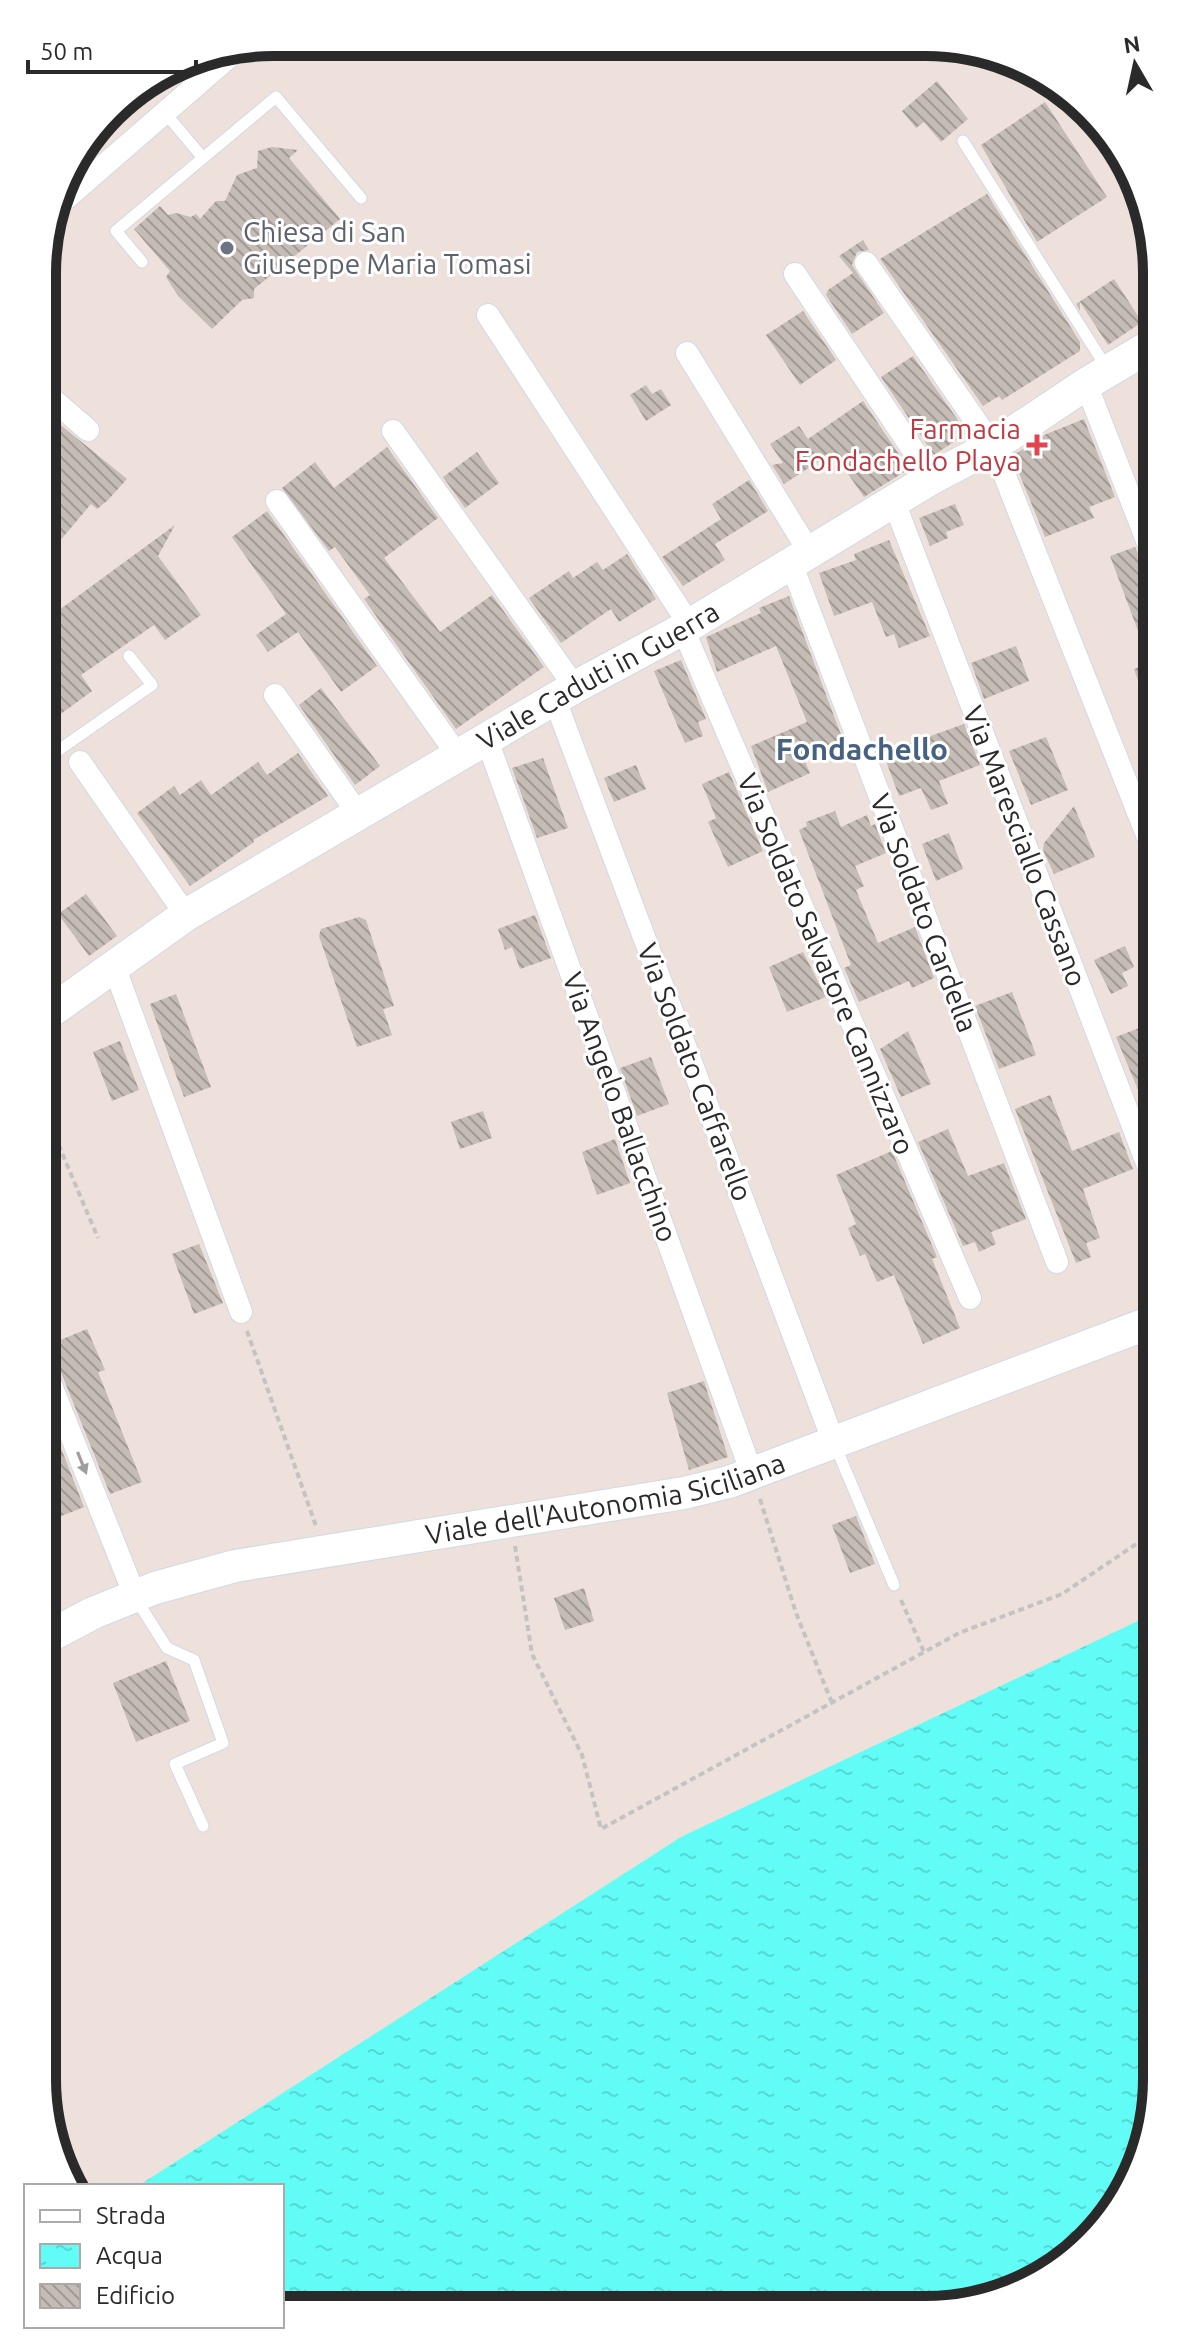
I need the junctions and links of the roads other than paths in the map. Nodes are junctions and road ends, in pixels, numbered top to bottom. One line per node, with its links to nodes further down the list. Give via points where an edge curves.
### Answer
1 (223, 62): 2 (street)
2 (166, 114): 4 (lane); 5 (street)
3 (963, 141): 13 (lane)
4 (203, 158): 6 (lane, via 276,97); 7 (lane, via 116,231)
5 (72, 194)
6 (361, 198)
7 (142, 262)
8 (866, 263): 17 (street)
9 (795, 274): 18 (street)
10 (488, 315): 23 (street, Via Soldato Salvatore Cannizzaro)
11 (1143, 350): 13 (street, Viale Caduti in Guerra)
12 (687, 353): 22 (street, Via Soldato Cardella)
13 (1097, 377): 17 (street, Viale Caduti in Guerra); 21 (street)
14 (56, 402): 15 (street)
15 (88, 430)
16 (393, 431): 25 (street, Via Soldato Caffarello)
17 (993, 446): 18 (street, Viale Caduti in Guerra); 32 (street)
18 (932, 478): 20 (street, Viale Caduti in Guerra)
19 (277, 501): 29 (street)
20 (894, 502): 22 (street, Viale Caduti in Guerra); 36 (street, Via Maresciallo Cassano)
21 (1143, 522)
22 (800, 558): 23 (street, Viale Caduti in Guerra); 37 (street, Via Soldato Cardella)
23 (686, 626): 25 (street, Viale Caduti in Guerra); 38 (street, Via Soldato Salvatore Cannizzaro)
24 (129, 656): 28 (lane, via 152,685)
25 (565, 694): 27 (street, Viale Caduti in Guerra); 42 (street, Via Soldato Caffarello)
26 (275, 695): 31 (street)
27 (487, 740): 29 (street, Viale Caduti in Guerra); 43 (street, Via Angelo Ballacchino)
28 (74, 753): 30 (lane); 33 (street)
29 (459, 757): 31 (street, Viale Caduti in Guerra)
30 (56, 758)
31 (359, 815): 33 (street, Viale Caduti in Guerra)
32 (1143, 825)
33 (186, 915): 34 (street, Viale Caduti in Guerra)
34 (114, 966): 35 (street, Viale Caduti in Guerra); 39 (street)
35 (56, 1008)
36 (1143, 1152)
37 (1057, 1262)
38 (970, 1298)
39 (241, 1312)
40 (1143, 1325): 42 (street, Viale dell'Autonomia Siciliana)
41 (56, 1398): 45 (street, one-way to 45)
42 (834, 1443): 43 (street, Viale dell'Autonomia Siciliana); 44 (lane)
43 (752, 1474): 45 (street, Viale dell'Autonomia Siciliana, via 684,1493 235,1566)
44 (894, 1585)
45 (135, 1596): 46 (street, Viale dell'Autonomia Siciliana); 47 (lane, via 167,1648 194,1660 223,1743 175,1764)
46 (56, 1633)
47 (203, 1826)

